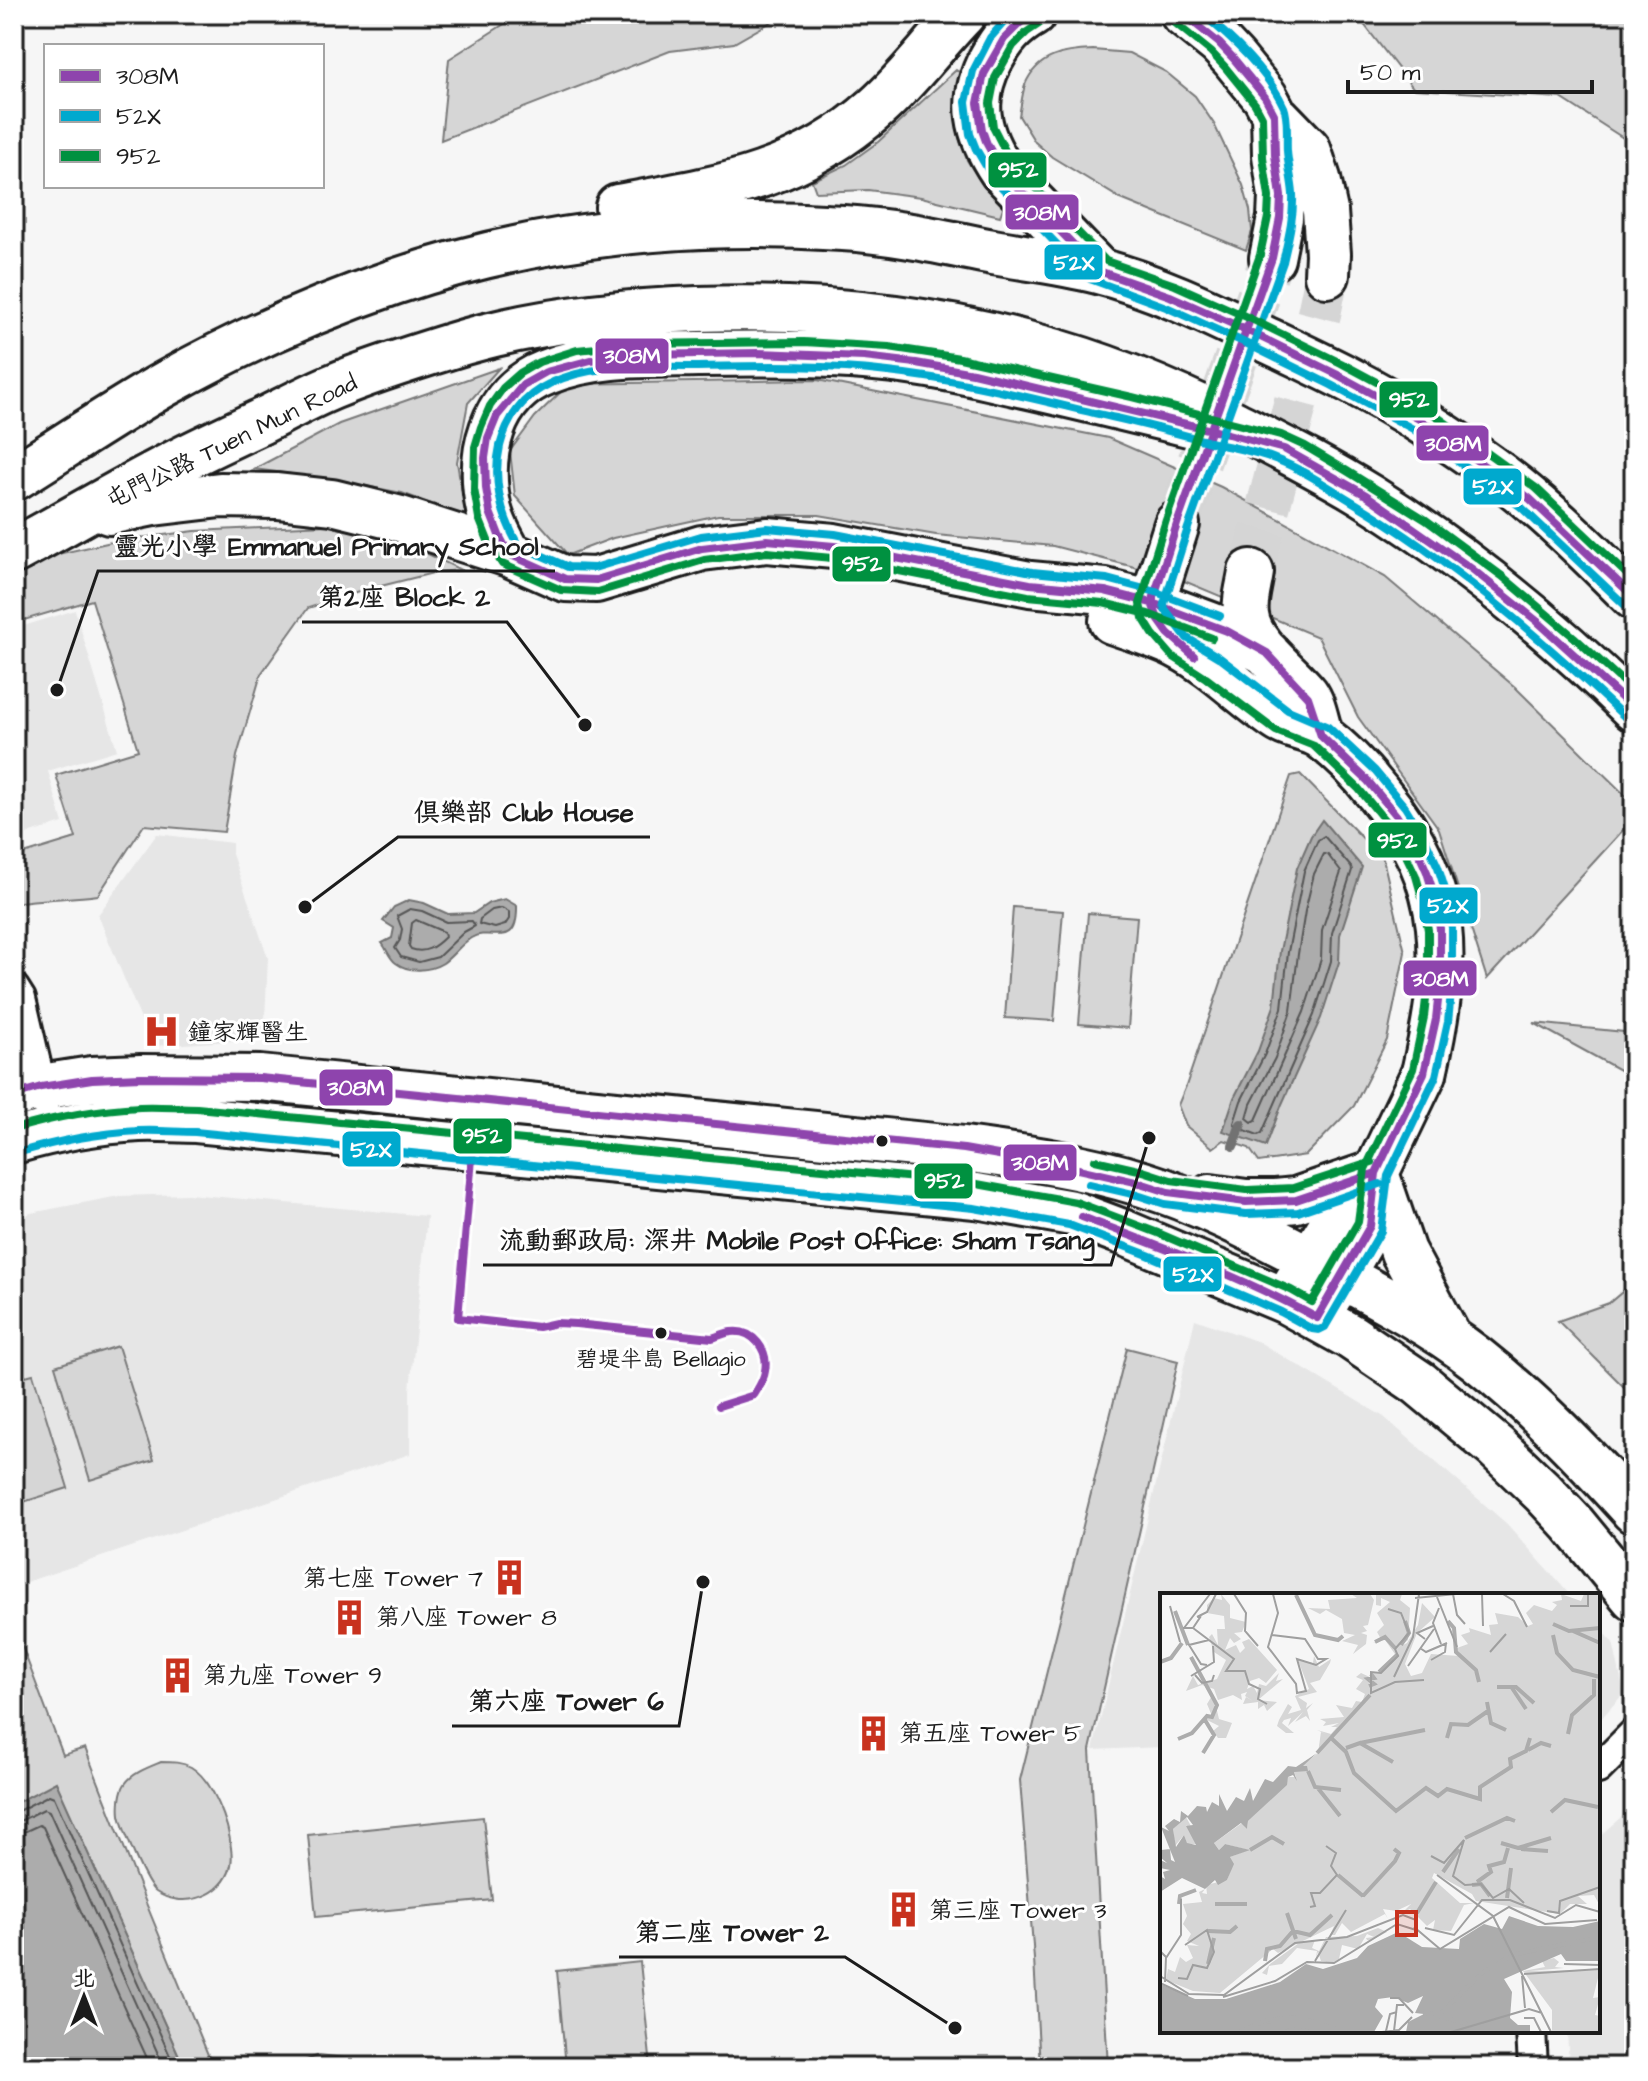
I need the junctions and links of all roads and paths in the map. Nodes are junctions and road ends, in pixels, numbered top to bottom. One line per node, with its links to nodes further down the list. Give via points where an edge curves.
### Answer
1 (963, 14): 5 (main road, via 877,108 815,152 740,183 576,219)
2 (1033, 14): 7 (main road, via 1001,40 986,68 977,104 983,136 1002,171)
3 (1183, 14): 4 (main road, via 1234,59)
4 (1274, 114): 6 (main road, via 1281,196); 8 (main road, via 1308,149 1318,179 1327,231)
5 (496, 254): 7 (main road, via 633,230 802,226 932,239); 10 (main road, via 393,282 272,331 163,385)
6 (1272, 258)
7 (1099, 271): 17 (main road, via 1233,324 1419,419 1529,498)
8 (1327, 275)
9 (1284, 449): 11 (main road, 屯門公路 Tuen Mun Road, via 1148,383 987,334 859,313 667,311 595,316 503,333 334,386); 14 (main road, via 916,363 758,353 591,360 546,372 523,385 497,416 486,448 486,488 490,512); 21 (main road, 屯門公路 Tuen Mun Road, via 1366,495 1462,561)
10 (14, 478)
11 (73, 520): 13 (main road, 屯門公路 Tuen Mun Road); 14 (main road, via 220,495 277,496 332,502 397,518)
12 (1177, 524): 18 (main road)
13 (14, 551)
14 (509, 554): 16 (main road, via 565,579 596,580 702,548 767,540 834,546)
15 (1251, 572): 20 (main road, via 1248,627)
16 (1030, 584): 18 (main road, via 1105,591); 19 (main road)
17 (1634, 597)
18 (1152, 603): 19 (main road); 20 (main road, via 1227,631)
19 (1179, 647): 22 (main road, via 1282,721)
20 (1267, 653): 22 (main road, via 1308,697)
21 (1634, 709)
22 (1321, 736): 26 (main road, via 1367,780 1415,845 1435,898 1440,929 1436,1019 1424,1073)
23 (14, 988): 24 (street, via 21,999)
24 (28, 1091): 25 (street); 27 (main road, via 92,1079 260,1078 964,1149)
25 (32, 1136): 29 (main road, via 140,1119 196,1120 976,1196 1072,1213)
26 (1376, 1173): 27 (main road, via 1276,1202); 28 (main road, via 1340,1211); 30 (main road, via 1403,1252)
27 (1168, 1192): 28 (main road)
28 (1326, 1268): 29 (main road); 30 (main road)
29 (1301, 1309): 32 (main road, via 1419,1383 1496,1447 1573,1524)
30 (1452, 1342): 31 (main road, via 1536,1409)
31 (1634, 1511)
32 (1634, 1598)
33 (1634, 1733): 34 (street)
34 (1600, 1767)
35 (1531, 2033): 36 (street)
36 (1533, 2067)

